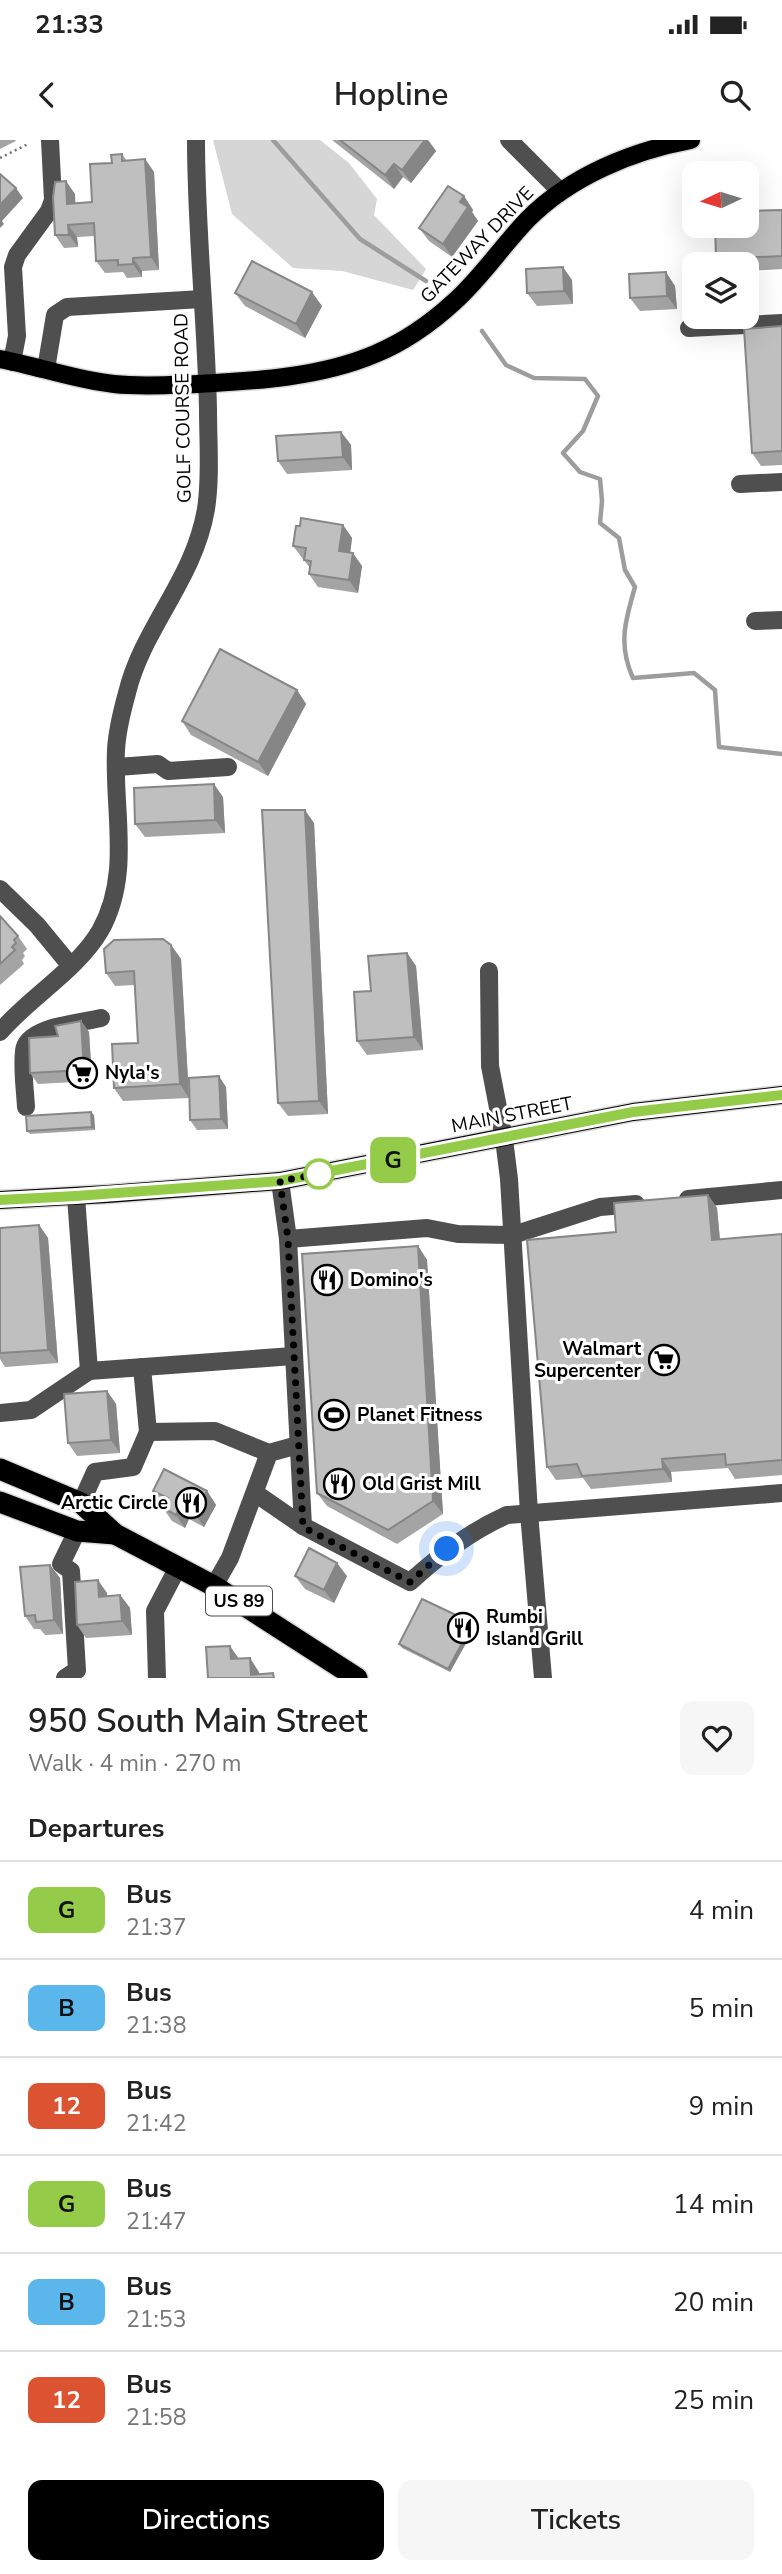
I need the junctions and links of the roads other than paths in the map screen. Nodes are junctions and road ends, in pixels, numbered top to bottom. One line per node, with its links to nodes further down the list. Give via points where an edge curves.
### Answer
1 (50, 140): 6 (street, via 53,200 17,255)
2 (196, 140): 7 (street, GOLF COURSE ROAD)
3 (509, 140): 5 (street)
4 (691, 140): 5 (main road, GATEWAY DRIVE, via 659,146)
5 (560, 191): 12 (main road, GATEWAY DRIVE, via 528,219 456,300 420,331 374,355 335,367)
6 (7, 295): 10 (street, via 17,336)
7 (202, 299): 11 (street, via 67,307 55,315); 12 (street, GOLF COURSE ROAD)
8 (782, 323): 9 (street)
9 (759, 324)
10 (6, 360): 11 (main road, GATEWAY DRIVE)
11 (46, 369): 12 (main road, GATEWAY DRIVE, via 114,384)
12 (207, 383): 17 (street, GOLF COURSE ROAD, via 206,509 186,574 136,661 120,723)
13 (782, 482): 14 (street)
14 (740, 484)
15 (782, 620): 16 (street)
16 (755, 621)
17 (117, 767): 18 (street, via 158,764 168,771); 20 (street, GOLF COURSE ROAD, via 118,877 99,933)
18 (228, 767)
19 (0, 889): 20 (street)
20 (71, 965): 23 (street, GOLF COURSE ROAD)
21 (489, 971): 26 (street, via 490,1066)
22 (102, 1018): 25 (street, via 32,1035 24,1049)
23 (0, 1032)
24 (782, 1095): 26 (main road, MAIN STREET, via 633,1112)
25 (26, 1107)
26 (504, 1139): 27 (main road, MAIN STREET); 31 (street)
27 (280, 1181): 29 (main road, MAIN STREET); 32 (street)
28 (782, 1190): 31 (street, via 600,1208)
29 (76, 1196): 30 (main road, MAIN STREET); 35 (street)
30 (0, 1199)
31 (513, 1236): 32 (street, via 427,1228); 45 (street)
32 (288, 1239): 33 (street)
33 (293, 1356): 34 (street); 38 (street)
34 (142, 1367): 35 (street); 37 (street)
35 (89, 1371): 36 (street, via 31,1410)
36 (0, 1413)
37 (148, 1432): 39 (street, via 215,1431); 44 (street, via 133,1468 95,1472)
38 (298, 1445): 39 (street); 46 (street)
39 (269, 1453): 41 (street)
40 (0, 1469): 44 (highway, US 89)
41 (255, 1493): 46 (street); 50 (street)
42 (782, 1493): 45 (street)
43 (0, 1502): 47 (highway, US 89)
44 (81, 1503): 48 (highway, US 89)
45 (529, 1513): 46 (street, via 507,1515 483,1526 447,1549 410,1582); 54 (street)
46 (303, 1527)
47 (77, 1531): 48 (highway, US 89); 51 (street, via 61,1564 71,1571 77,1670)
48 (115, 1534): 49 (highway, US 89)
49 (178, 1567): 50 (highway, US 89); 52 (street, via 155,1611)
50 (214, 1586): 53 (highway, US 89)
51 (65, 1678)
52 (158, 1678)
53 (357, 1678)
54 (543, 1678)

